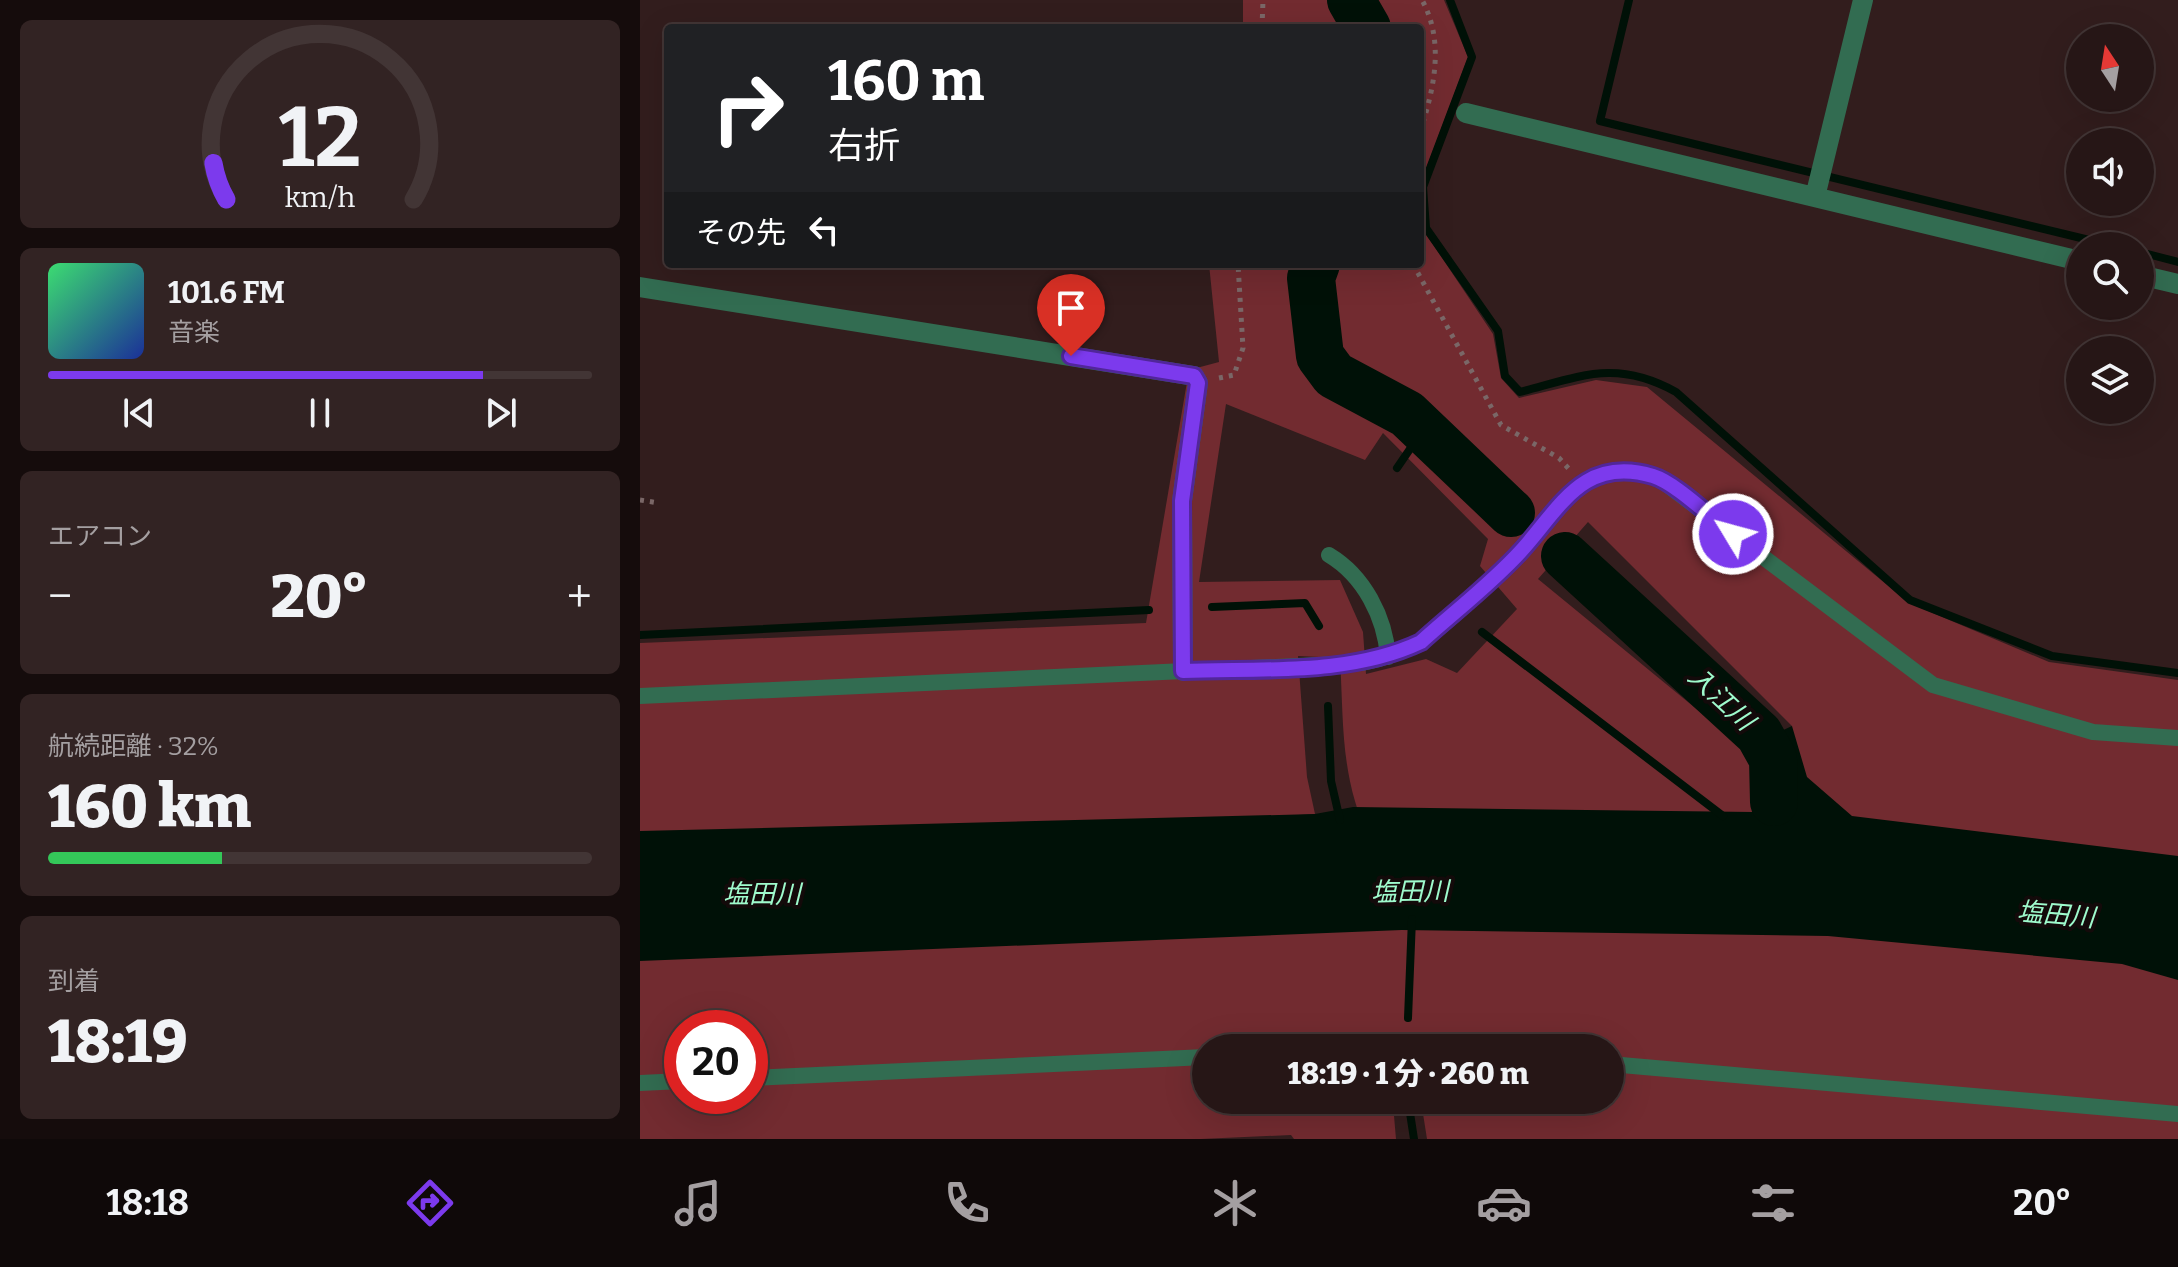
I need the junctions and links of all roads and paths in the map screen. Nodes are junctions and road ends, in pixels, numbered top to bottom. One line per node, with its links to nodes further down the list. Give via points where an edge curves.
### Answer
1 (1263, 0): 4 (path)
2 (1422, 0): 6 (path, via 1432,17 1435,87)
3 (1863, 0): 7 (street)
4 (1262, 24)
5 (1466, 113): 7 (street)
6 (1424, 120)
7 (1815, 197): 8 (street)
8 (2066, 258)
9 (1238, 268): 14 (path, via 1243,348 1234,375)
10 (1415, 268): 15 (path, via 1501,425 1559,458)
11 (2154, 278): 12 (street)
12 (2178, 284)
13 (640, 287): 14 (street, via 1194,376)
14 (1198, 383): 20 (street, via 1182,501)
15 (1577, 489): 19 (lane, via 1554,508 1521,552 1421,642); 22 (lane, via 1598,476 1626,470 1657,477 1933,685 2093,732)
16 (640, 500): 17 (path)
17 (659, 503)
18 (1329, 555): 19 (lane, via 1351,568 1386,628)
19 (1388, 657): 20 (lane, via 1362,663)
20 (1183, 671): 21 (lane)
21 (640, 696)
22 (2178, 738)
23 (1192, 1058): 25 (lane)
24 (1624, 1065): 28 (lane)
25 (768, 1077)
26 (664, 1082): 27 (lane)
27 (640, 1083)
28 (2178, 1114)

